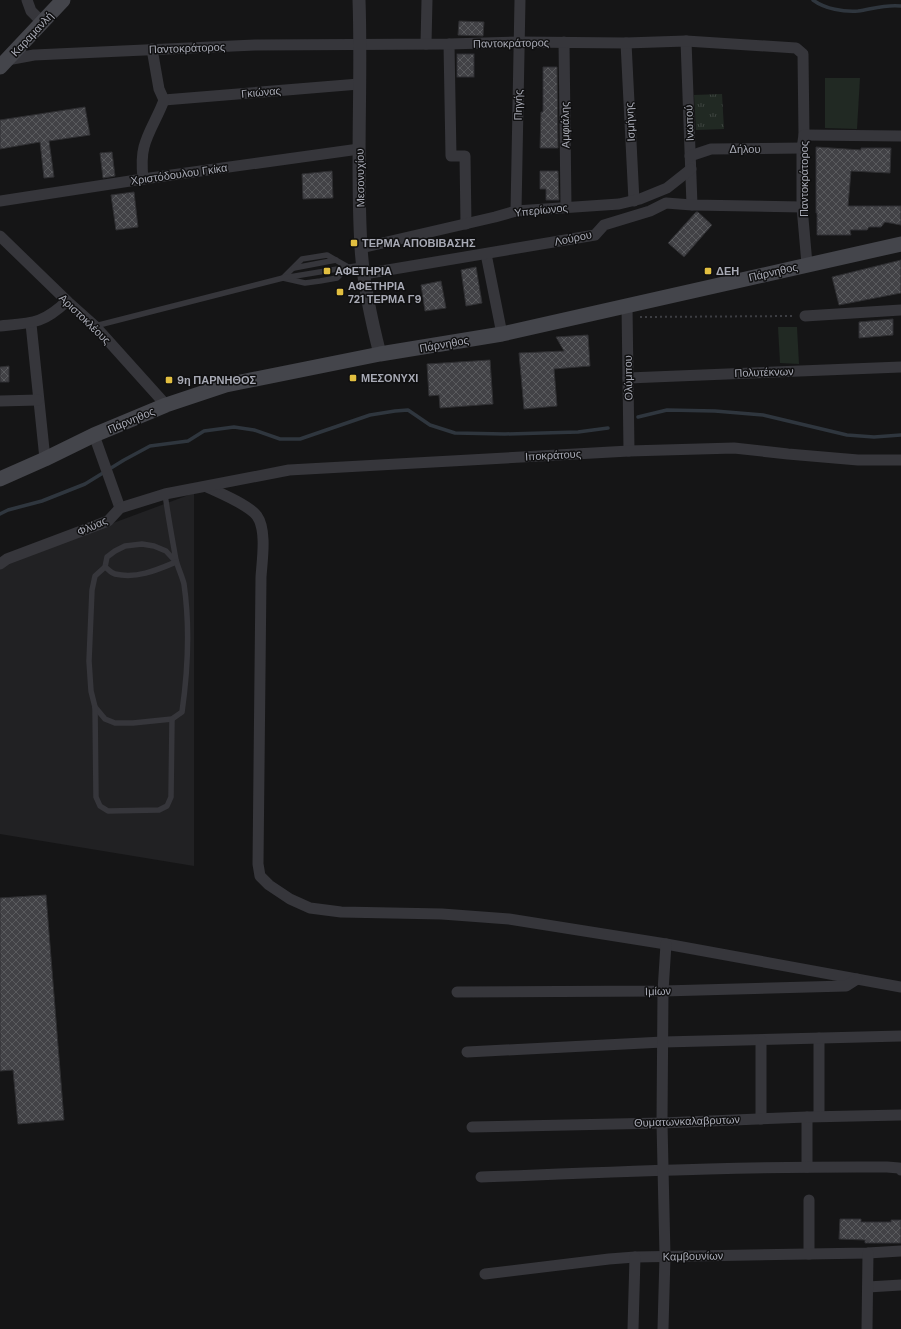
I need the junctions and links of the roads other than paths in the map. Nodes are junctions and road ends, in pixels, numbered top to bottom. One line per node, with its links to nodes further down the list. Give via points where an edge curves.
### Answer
1 (27, 0): 6 (street, via 31,11)
2 (63, 0): 6 (main road, Καραμανλή)
3 (359, 0): 11 (street, Μεσονυχίου)
4 (427, 0): 12 (street)
5 (520, 0): 8 (street, Πηγής)
6 (42, 22): 15 (main road, Καραμανλή)
7 (686, 41): 10 (street, Παντοκράτορος); 18 (street, Παντοκράτορος, via 796,48 803,54); 22 (street, Ινωπού)
8 (520, 42): 9 (street, Παντοκράτορος); 13 (street, Παντοκράτορος); 30 (street, Πηγής)
9 (564, 42): 10 (street, Παντοκράτορος); 28 (street, Αμφιάλης)
10 (626, 43): 26 (street, Ισμήνης)
11 (360, 44): 12 (street, Παντοκράτορος); 14 (street, Παντοκράτορος, via 255,45); 16 (street, Μεσονυχίου)
12 (426, 44): 13 (street, Παντοκράτορος)
13 (448, 44): 31 (street, via 451,156 465,156)
14 (152, 50): 15 (street, Παντοκράτορος, via 34,55); 17 (street, via 159,89)
15 (3, 64)
16 (359, 84): 17 (street, Γκιώνας); 21 (street, Μεσονυχίου)
17 (164, 100): 24 (street, via 144,148)
18 (804, 135): 19 (street); 20 (street, Παντοκράτορος)
19 (901, 136)
20 (802, 148): 22 (street, Δήλου, via 711,149); 29 (street, Παντοκράτορος)
21 (359, 149): 24 (street, Χριστόδουλου Γκίκα); 34 (street, Μεσονυχίου)
22 (690, 156): 23 (street, Ινωπού)
23 (691, 169): 26 (street, Υπερίωνος, via 667,188); 27 (street, Ινωπού)
24 (143, 179): 25 (street, Χριστόδουλου Γκίκα)
25 (0, 201)
26 (634, 201): 28 (street, Υπερίωνος)
27 (692, 205): 29 (street, Λούρου); 35 (street, Λούρου, via 666,203 650,211 604,225 595,235)
28 (566, 207): 30 (street, Υπερίωνος)
29 (802, 207): 36 (street, Παντοκράτορος)
30 (516, 211): 31 (street, Υπερίωνος)
31 (466, 224): 34 (street, Υπερίωνος)
32 (2, 241): 40 (street, Αριστοκλέους)
33 (901, 244): 36 (main road, Πάρνηθος)
34 (361, 248): 38 (street, Μεσονυχίου)
35 (486, 254): 38 (street, Λούρου); 47 (street)
36 (807, 264): 42 (main road, Πάρνηθος)
37 (348, 267): 38 (lane); 39 (lane); 39 (lane, via 327,255 302,259)
38 (363, 270): 48 (street, Μεσονυχίου, via 370,318)
39 (283, 278): 46 (lane)
40 (67, 301): 44 (street, via 55,312); 46 (street, Αριστοκλέους)
41 (901, 310): 43 (street)
42 (627, 312): 47 (main road, Πάρνηθος); 50 (street, Ολύμπου)
43 (805, 316)
44 (31, 324): 45 (street); 51 (street)
45 (0, 326)
46 (95, 326): 53 (street, Αριστοκλέους)
47 (502, 334): 48 (main road, Πάρνηθος)
48 (380, 354): 53 (main road, Πάρνηθος, via 226,385)
49 (901, 367): 50 (street, Πολυτέκνων)
50 (628, 378): 55 (street, Ολύμπου)
51 (38, 400): 52 (street); 56 (street)
52 (0, 401)
53 (166, 405): 54 (main road, Πάρνηθος)
54 (96, 442): 56 (main road, Πάρνηθος); 61 (street)
55 (629, 450): 57 (street, Ιποκράτους, via 734,448 858,460); 59 (street, Ιποκράτους, via 289,470)
56 (45, 460): 58 (main road, Πάρνηθος)
57 (901, 460)
58 (0, 479)
59 (207, 486): 60 (street, Φλύας); 67 (street, via 248,508 257,516 263,537 258,864 260,876 290,899 310,908 341,912 509,918)
60 (164, 494): 61 (street, Φλύας); 62 (lane)
61 (120, 508): 63 (street, Φλύας, via 108,521 7,559)
62 (176, 562): 64 (lane, via 146,574 133,575 115,574); 64 (lane, via 166,551 142,544 115,550 107,558); 66 (lane, via 184,582 187,668 182,712)
63 (0, 564)
64 (105, 567): 65 (lane, via 95,576 92,590 89,661)
65 (95, 707): 66 (lane, via 105,719 115,723); 66 (lane, via 96,797 100,806 108,811 159,810 167,806 171,797)
66 (172, 719)
67 (666, 944): 68 (street); 72 (street)
68 (857, 979): 70 (street); 72 (street, Ιμίων, via 846,986)
69 (901, 982): 70 (street)
70 (885, 984): 71 (street)
71 (901, 987)
72 (663, 991): 73 (street, Ιμίων); 77 (street)
73 (457, 992)
74 (901, 1036): 75 (street)
75 (819, 1038): 76 (street); 81 (street)
76 (761, 1040): 77 (street); 82 (street)
77 (663, 1042): 78 (street); 83 (street)
78 (467, 1052)
79 (901, 1115): 81 (street, Θυματωνκαλαβρυτων)
80 (807, 1116): 81 (street, Θυματωνκαλαβρυτων); 82 (street, Θυματωνκαλαβρυτων); 85 (street)
81 (819, 1116)
82 (761, 1118): 83 (street, Θυματωνκαλαβρυτων)
83 (662, 1123): 84 (street, Θυματωνκαλαβρυτων); 86 (street)
84 (472, 1127)
85 (807, 1166): 86 (street); 87 (street, via 887,1167)
86 (663, 1170): 88 (street); 93 (street)
87 (901, 1170)
88 (481, 1177)
89 (809, 1200): 92 (street)
90 (901, 1251): 91 (street, Καμβουνίων)
91 (868, 1253): 92 (street, Καμβουνίων); 97 (street)
92 (809, 1254): 93 (street, Καμβουνίων)
93 (665, 1256): 94 (street, Καμβουνίων); 99 (street)
94 (635, 1257): 95 (street, Καμβουνίων); 98 (street)
95 (485, 1274)
96 (901, 1285): 97 (street)
97 (868, 1287): 100 (street)
98 (633, 1329)
99 (663, 1329)
100 (867, 1329)

